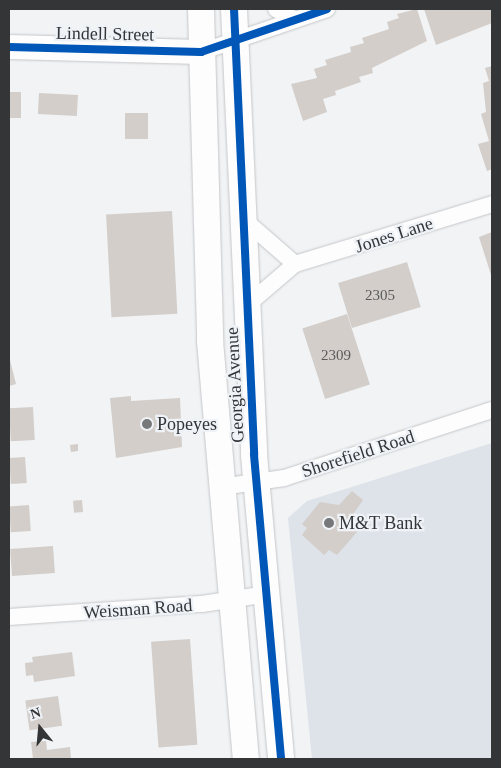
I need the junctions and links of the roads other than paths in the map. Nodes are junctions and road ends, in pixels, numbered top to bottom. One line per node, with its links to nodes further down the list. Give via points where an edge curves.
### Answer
1 (201, 9): 8 (main road, Georgia Avenue)
2 (234, 9): 6 (main road, Georgia Avenue)
3 (276, 9): 5 (street)
4 (327, 9): 5 (street)
5 (295, 20): 6 (street)
6 (233, 44): 8 (street); 10 (main road, Georgia Avenue)
7 (9, 47): 8 (street, Lindell Street)
8 (200, 52): 15 (main road, Georgia Avenue, via 210,341)
9 (492, 204): 11 (street, Jones Lane)
10 (240, 217): 11 (street); 12 (main road, Georgia Avenue)
11 (295, 264): 12 (street, Jones Lane)
12 (245, 307): 14 (main road, Georgia Avenue)
13 (492, 410): 14 (street, Shorefield Road)
14 (256, 484): 15 (street, Shorefield Road); 16 (main road, Georgia Avenue)
15 (222, 487): 17 (main road, Georgia Avenue)
16 (267, 594): 17 (street, Weisman Road); 20 (main road, Georgia Avenue)
17 (232, 600): 18 (street, Weisman Road); 19 (main road, Georgia Avenue)
18 (9, 617)
19 (246, 759)
20 (282, 759)

